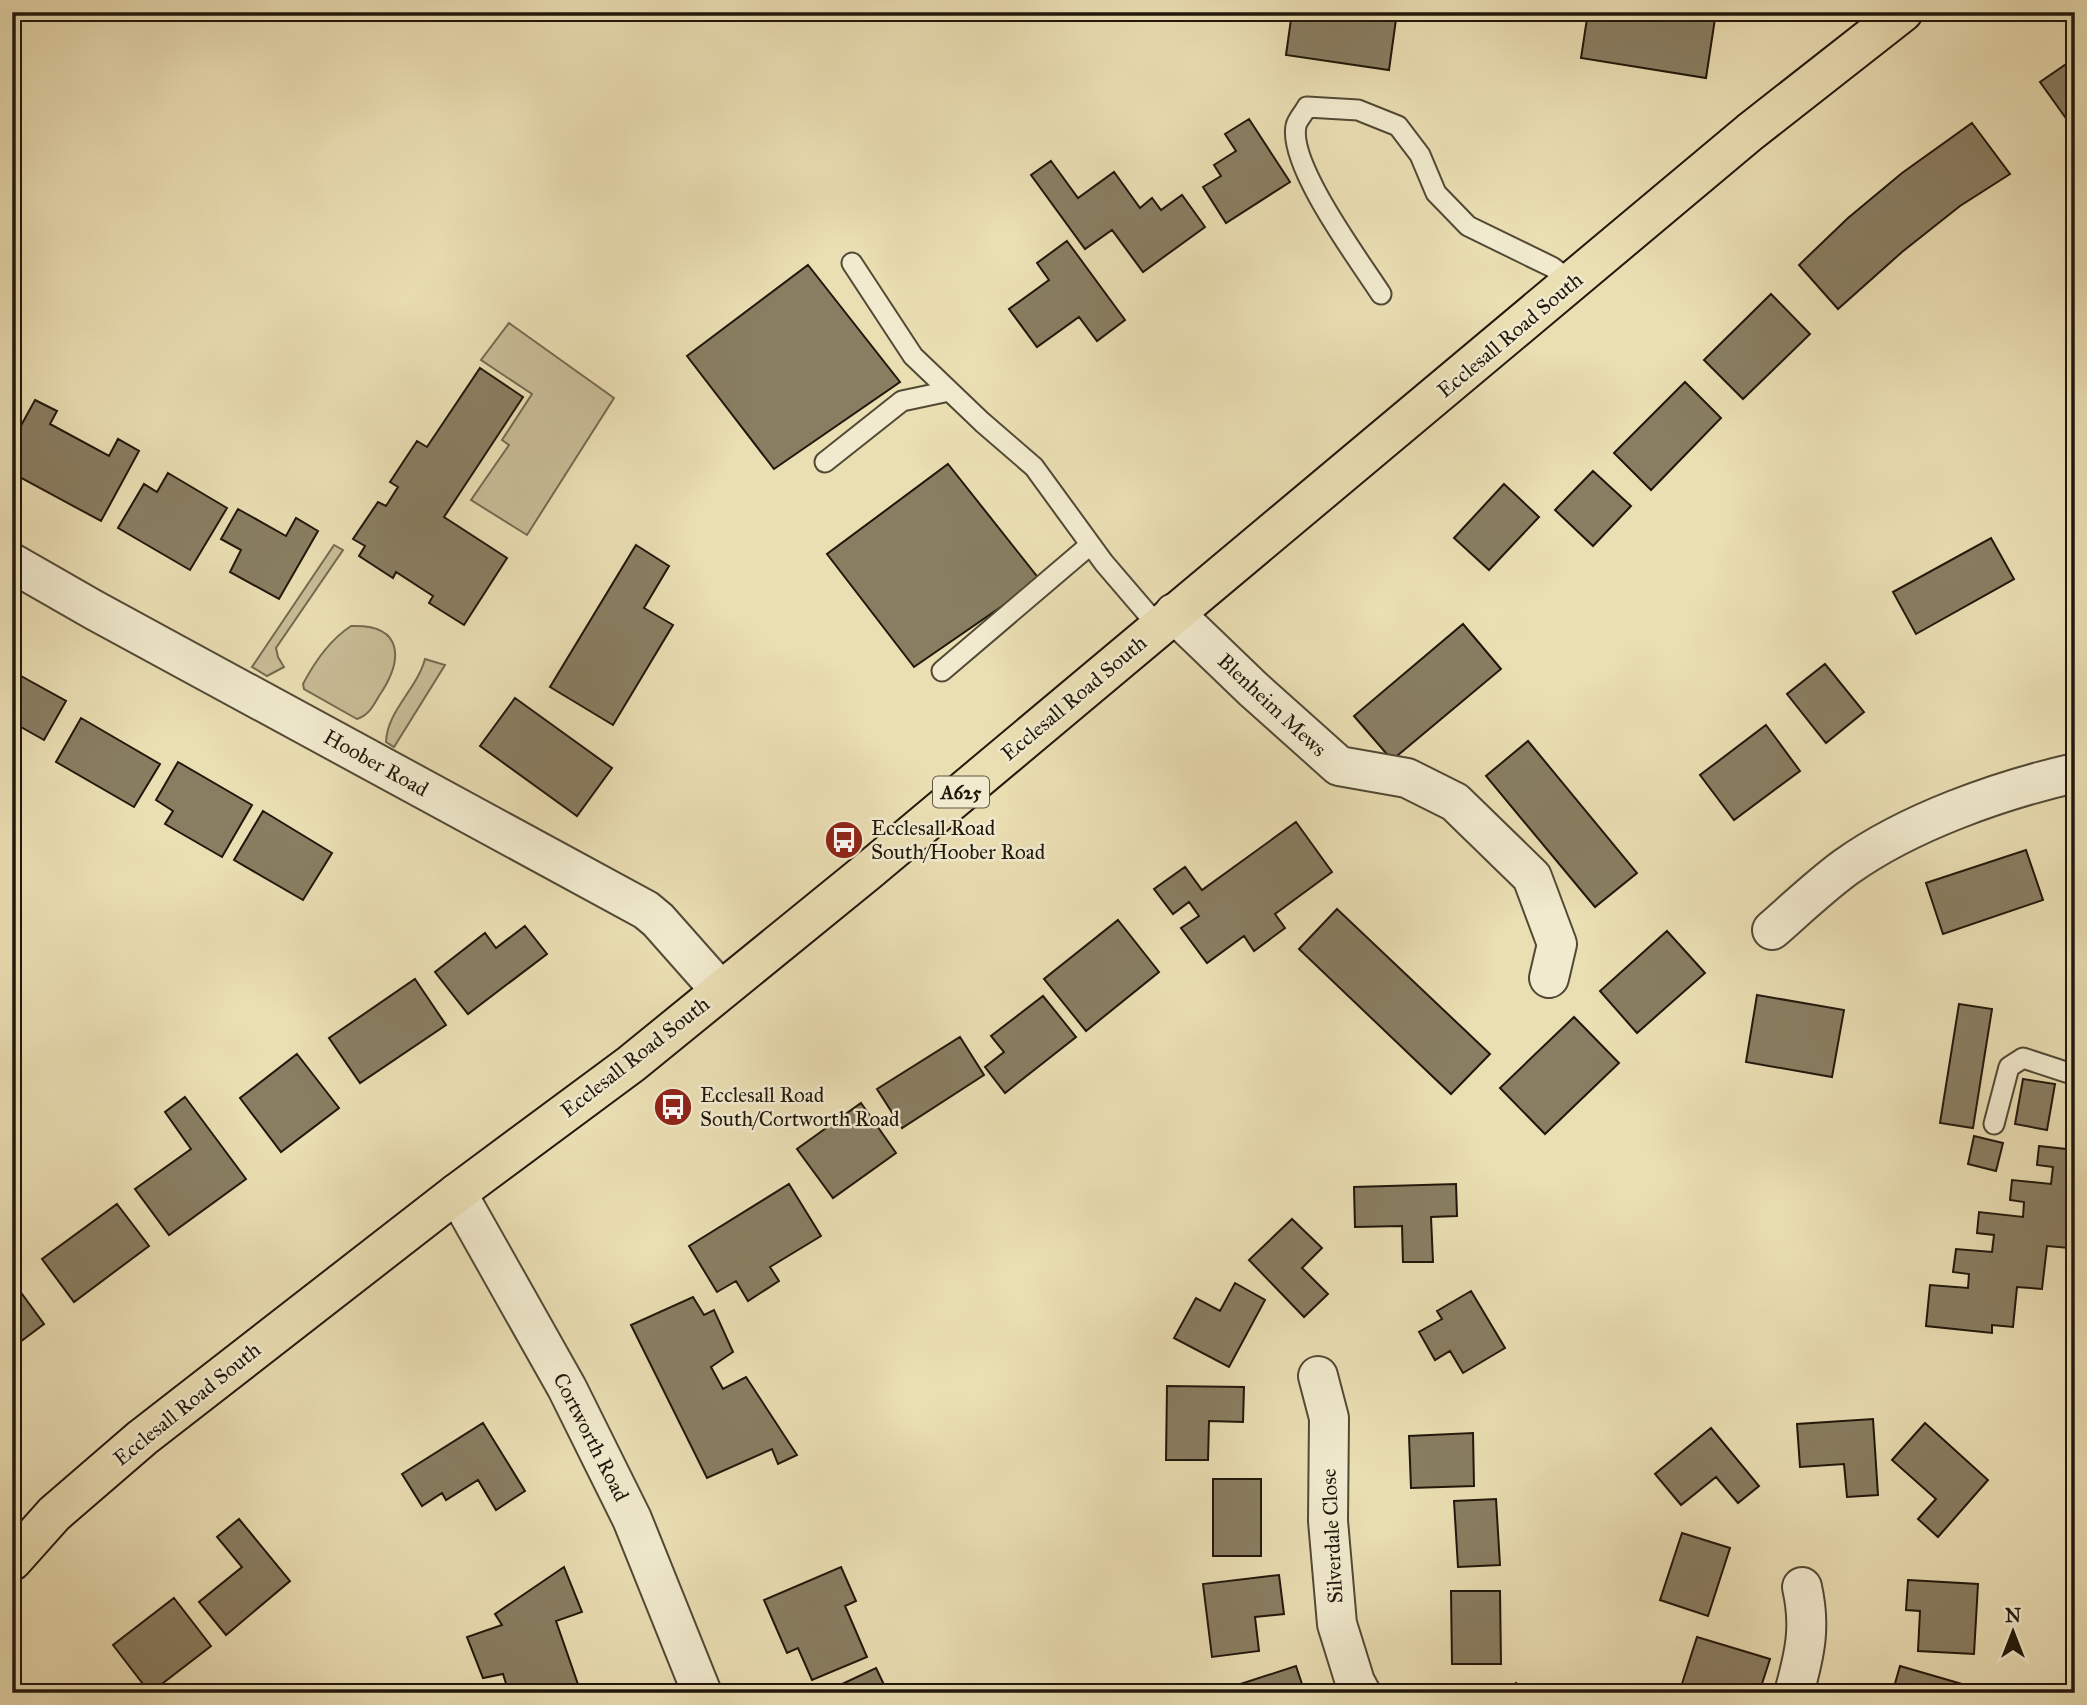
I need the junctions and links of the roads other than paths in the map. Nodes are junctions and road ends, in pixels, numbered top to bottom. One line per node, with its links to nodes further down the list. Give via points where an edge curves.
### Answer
1 (1903, 12): 3 (main road, Ecclesall Road South / A625, via 1750,132)
2 (852, 263): 5 (lane, via 913,356)
3 (1573, 283): 4 (lane, via 1542,262 1468,226 1436,192 1420,155 1398,126 1358,110 1307,107 1296,127 1299,155 1316,192); 9 (main road, Ecclesall Road South / A625)
4 (1381, 294)
5 (949, 391): 6 (lane, via 902,401); 7 (lane, via 1034,467)
6 (825, 462)
7 (1090, 545): 9 (lane); 10 (lane)
8 (12, 563): 14 (street, Hoober Road, via 646,910)
9 (1166, 620): 13 (street, Blenheim Mews, via 1339,766 1406,778 1455,802 1532,877 1558,944); 14 (main road, Ecclesall Road South / A625)
10 (942, 671)
11 (2075, 773): 12 (street, via 2043,780 1914,828 1847,867)
12 (1772, 929)
13 (1549, 978)
14 (720, 990): 17 (main road, Ecclesall Road South / A625, via 631,1064)
15 (2075, 1075): 16 (lane, via 2023,1058 2009,1067)
16 (1994, 1124)
17 (457, 1193): 19 (main road, Ecclesall Road South / A625, via 142,1438 54,1514); 21 (street, Cortworth Road, via 567,1388 632,1519)
18 (1318, 1376): 22 (street, Silverdale Close, via 1329,1418 1328,1521 1337,1624)
19 (12, 1561)
20 (1802, 1587): 23 (street, via 1808,1612 1807,1645)
21 (702, 1693)
22 (1361, 1693)
23 (1794, 1693)

